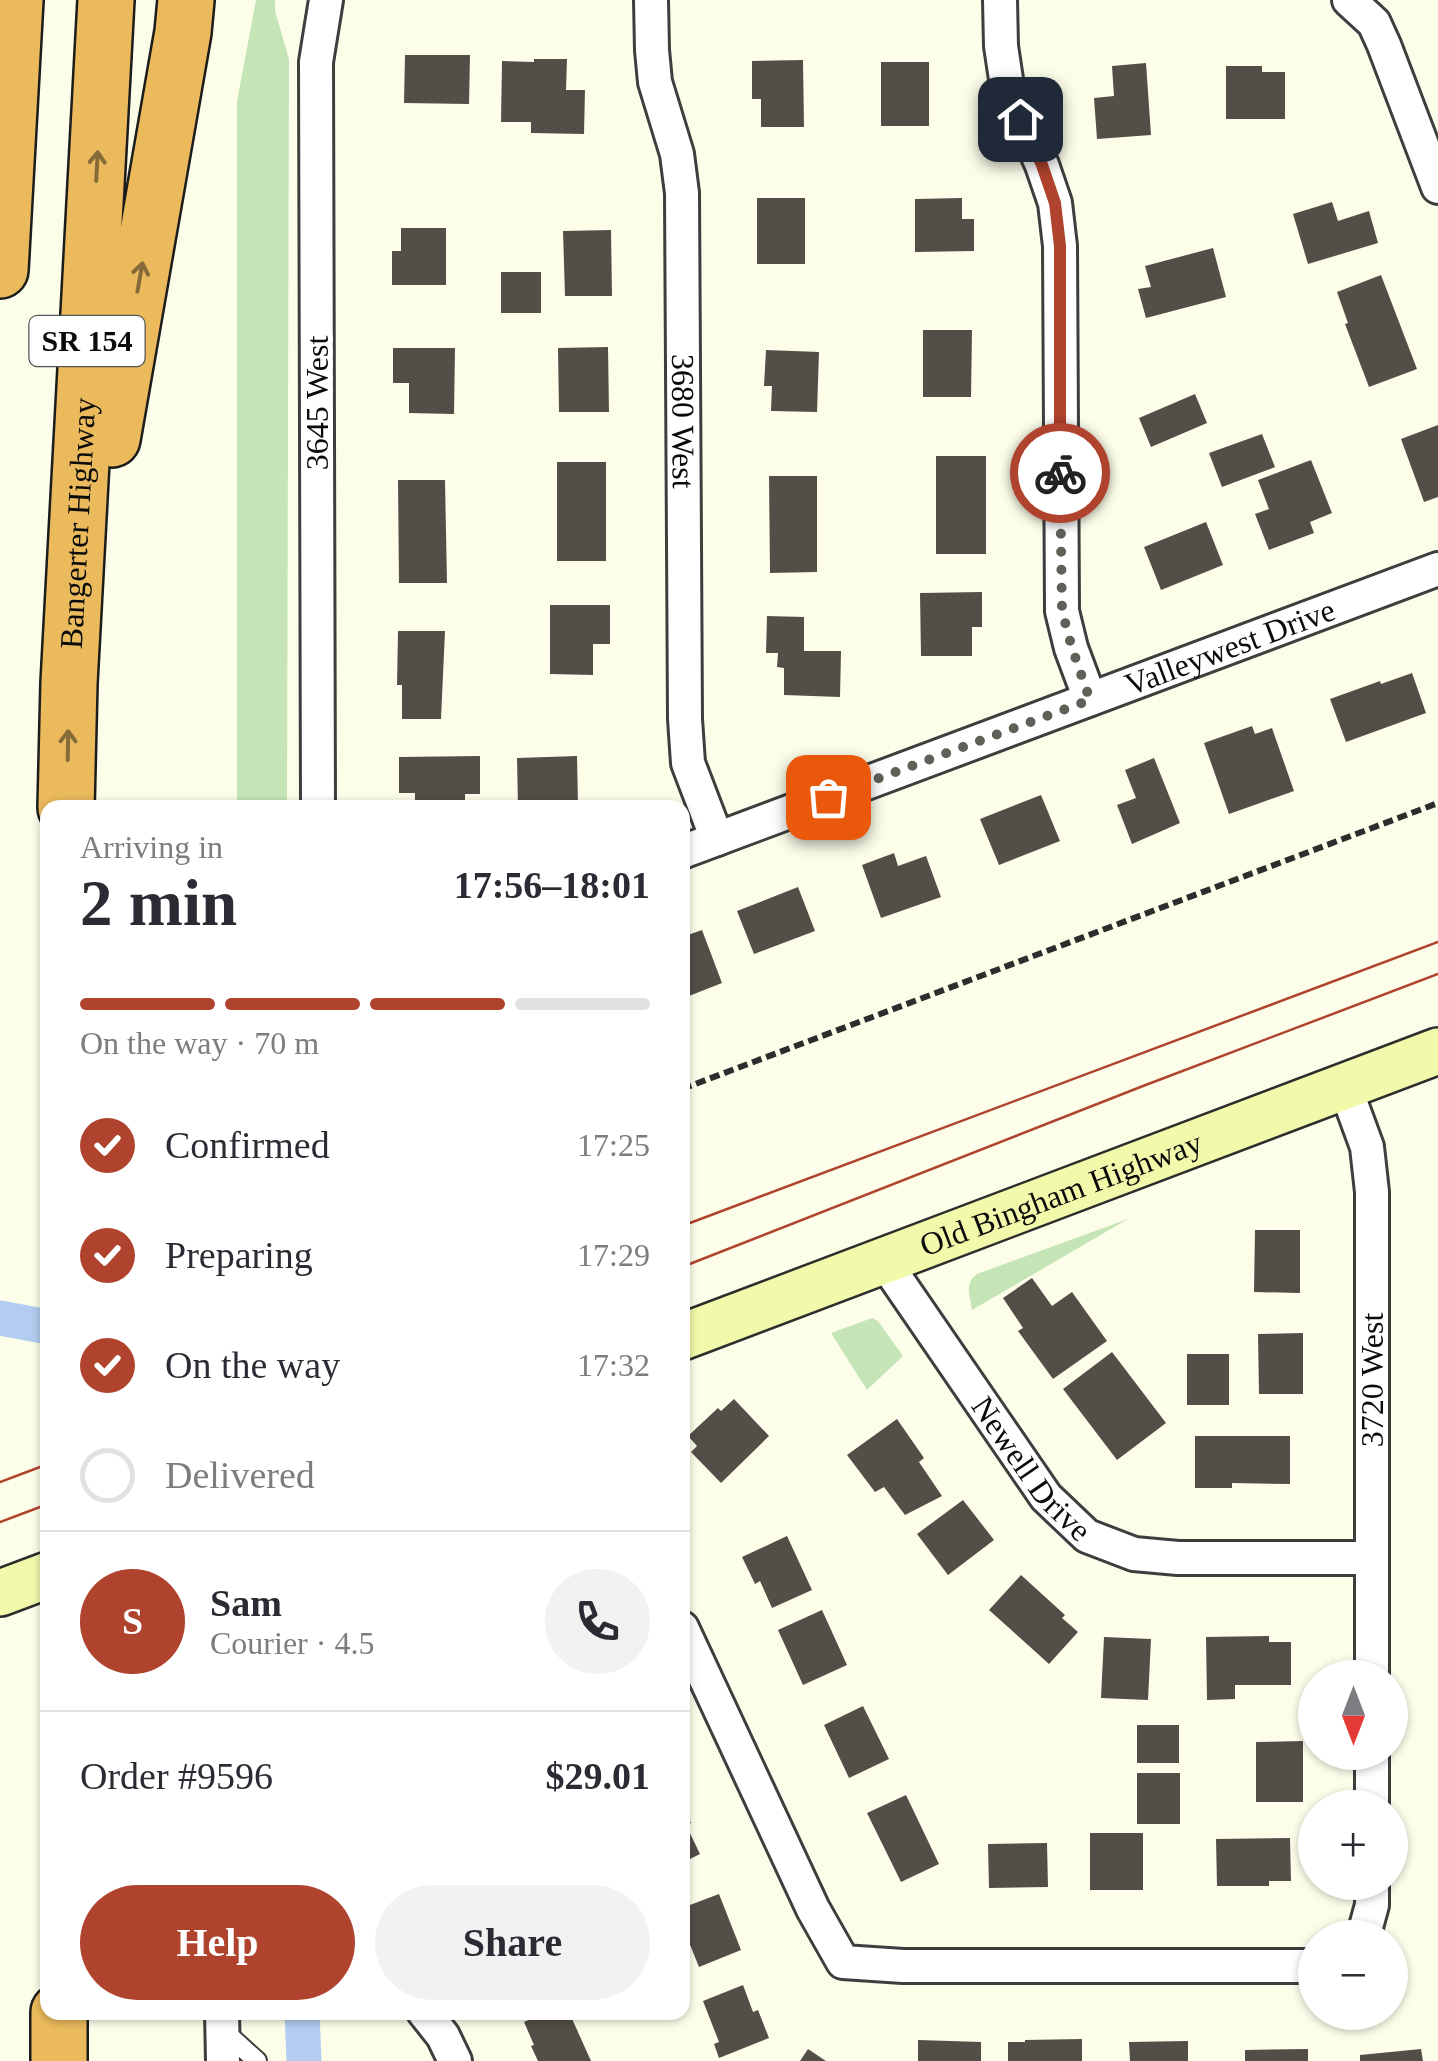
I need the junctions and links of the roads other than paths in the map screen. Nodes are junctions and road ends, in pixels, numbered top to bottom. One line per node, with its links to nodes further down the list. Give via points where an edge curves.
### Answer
1 (14, 0): 9 (highway)
2 (106, 0): 11 (highway, Bangerter Highway / SR 154, one-way to 2)
3 (186, 0): 11 (highway, one-way to 3)
4 (326, 0): 14 (street, 3645 West, via 316,62)
5 (651, 0): 15 (street, 3680 West, via 655,82 682,193 688,763)
6 (1000, 0): 12 (street, via 1007,86 1055,203 1062,611)
7 (1355, 5): 8 (street, via 1384,44)
8 (1438, 188)
9 (0, 270)
10 (1438, 569): 12 (street, Valleywest Drive)
11 (70, 683): 13 (highway, Bangerter Highway / SR 154, one-way to 11)
12 (1090, 700): 15 (street, Valleywest Drive)
13 (66, 800)
14 (318, 800)
15 (717, 839): 16 (street, Valleywest Drive)
16 (690, 849)
17 (1438, 1051): 18 (street, Old Bingham Highway)
18 (1344, 1087): 19 (street, Old Bingham Highway); 21 (street, 3720 West, via 1367,1146 1372,1181)
19 (884, 1261): 20 (street, Old Bingham Highway); 21 (street, Newell Drive, via 1046,1497 1086,1536 1134,1554 1178,1558)
20 (690, 1334)
21 (1372, 1558): 25 (street, 3720 West)
22 (40, 1579): 23 (street)
23 (0, 1593)
24 (690, 1645): 26 (street, via 843,1962)
25 (1372, 1660)
26 (1298, 1966)
27 (58, 2020): 30 (highway)
28 (430, 2020): 32 (street)
29 (222, 2035): 31 (lane)
30 (59, 2061)
31 (257, 2061)
32 (455, 2061)

